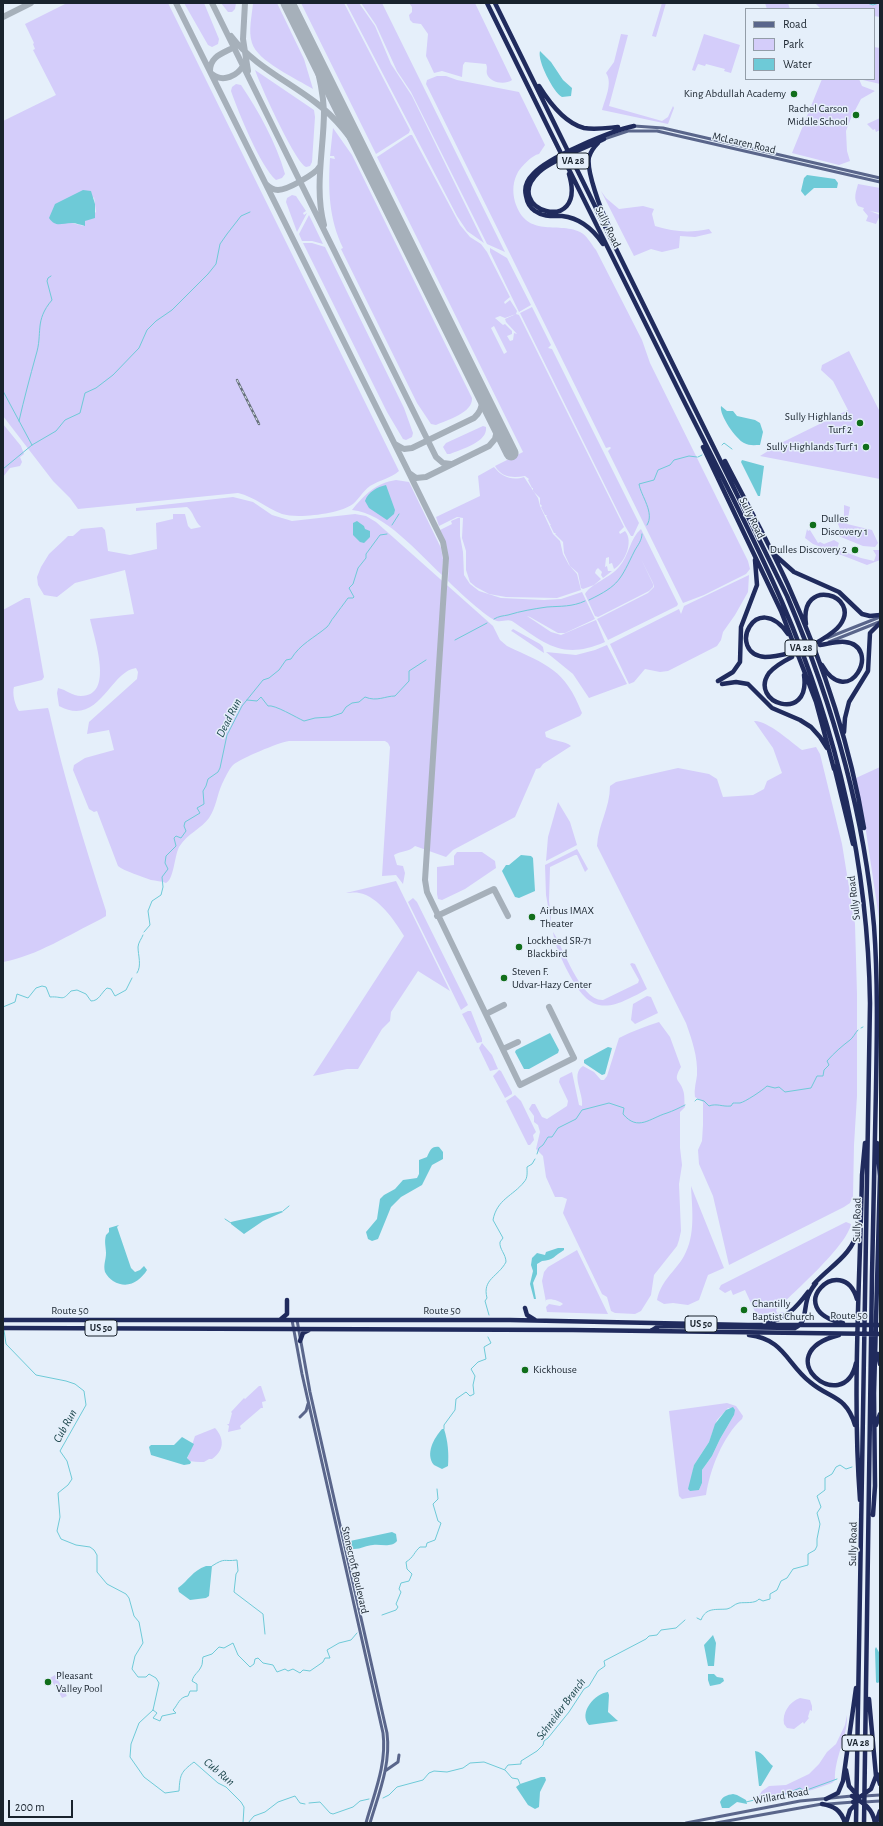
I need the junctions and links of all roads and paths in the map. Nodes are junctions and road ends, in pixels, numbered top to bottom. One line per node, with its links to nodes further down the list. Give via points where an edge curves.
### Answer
1 (487, 3): 8 (highway, Sully Road / VA 28)
2 (495, 3): 3 (highway, Sully Road / VA 28)
3 (521, 56): 4 (highway, via 548,99 568,121 594,129); 12 (highway, Sully Road / VA 28)
4 (634, 126): 6 (highway, via 614,130); 9 (main road, McLearen Road, via 663,128)
5 (604, 139): 6 (highway); 10 (main road, McLearen Road, via 628,131 657,131); 12 (highway, via 591,151 589,168 602,211 619,246)
6 (581, 148): 7 (highway)
7 (556, 160): 8 (highway, via 540,171 530,185 530,197 540,210 545,212 564,208 571,197 572,185); 11 (highway, via 538,168 528,180 526,194 530,206 540,214 571,218 581,222 596,234)
8 (565, 161): 11 (highway, Sully Road / VA 28)
9 (880, 178)
10 (880, 182)
11 (612, 256): 13 (highway, Sully Road / VA 28)
12 (624, 265): 14 (highway, Sully Road / VA 28)
13 (696, 426): 16 (highway, via 700,441); 29 (highway, Sully Road / VA 28, via 778,593 814,683 843,780)
14 (708, 434): 15 (highway, via 721,453); 28 (highway, Sully Road / VA 28, via 783,585 814,661 844,756)
15 (764, 535): 17 (highway, via 776,556 791,570 836,590 862,614); 19 (highway)
16 (746, 538): 23 (highway); 27 (highway, via 757,567 756,588 741,627 739,664 720,683 748,684 772,708 808,725 824,742)
17 (880, 616): 20 (main road)
18 (880, 622): 20 (main road); 26 (highway, via 870,635 867,674 846,710 844,728)
19 (807, 631): 20 (highway, via 805,617 809,603 819,595 831,595 842,604 844,615 840,626); 21 (highway)
20 (827, 639): 22 (highway)
21 (812, 643): 22 (highway, via 826,671 833,678 847,681 859,674 863,668 861,652 855,646 842,642); 26 (highway)
22 (819, 643): 24 (main road)
23 (796, 649): 24 (highway, via 788,632 776,620 761,618 748,627 746,642 754,653 768,657); 25 (highway)
24 (791, 655): 25 (highway, via 773,669 766,680 768,695 781,704 794,702 803,694 805,680)
25 (800, 658): 27 (highway, via 821,718)
26 (847, 749): 28 (highway, via 865,835)
27 (834, 769): 29 (highway)
28 (865, 853): 31 (highway, Sully Road / VA 28, via 877,971)
29 (862, 884): 30 (highway, Sully Road / VA 28, via 870,991)
30 (868, 1118): 33 (highway, via 862,1169); 65 (highway, Sully Road / VA 28)
31 (875, 1123): 32 (highway, via 880,1167); 40 (highway, Sully Road / VA 28)
32 (879, 1212): 39 (highway)
33 (861, 1215): 34 (highway, via 856,1238 851,1247); 37 (highway)
34 (816, 1283): 45 (highway, via 789,1314 772,1322); 46 (highway, via 807,1299)
35 (880, 1294): 39 (highway)
36 (287, 1300): 42 (highway, via 286,1316)
37 (858, 1304): 47 (highway, via 851,1286 838,1280 823,1284 816,1296 817,1307 822,1316); 58 (highway)
38 (525, 1308): 44 (highway, via 530,1318)
39 (877, 1312): 40 (highway)
40 (874, 1318): 57 (highway)
41 (3, 1320): 42 (highway, Route 50 / US 50)
42 (278, 1320): 43 (highway, Route 50 / US 50)
43 (294, 1320): 44 (highway, Route 50 / US 50); 50 (main road, Stonecroft Boulevard)
44 (541, 1321): 45 (highway, Route 50 / US 50)
45 (748, 1325): 46 (highway, Route 50 / US 50)
46 (800, 1325): 47 (highway, Route 50 / US 50); 52 (highway, via 789,1329 659,1326)
47 (854, 1325): 48 (highway, Route 50 / US 50)
48 (880, 1325)
49 (3, 1328): 50 (highway, Route 50 / US 50)
50 (295, 1329): 51 (highway, Route 50 / US 50); 56 (main road, Stonecroft Boulevard); 60 (main road, Stonecroft Boulevard)
51 (311, 1329): 52 (highway, Route 50 / US 50); 56 (highway, via 303,1333)
52 (651, 1331): 53 (highway, Route 50 / US 50)
53 (709, 1332): 54 (highway, Route 50 / US 50); 63 (highway, via 751,1335 777,1346 786,1353 809,1382 834,1396 845,1406 852,1416)
54 (855, 1333): 55 (highway, Route 50 / US 50); 58 (highway, via 838,1335 816,1344 809,1357 811,1372 824,1384 841,1383 853,1371)
55 (880, 1334)
56 (300, 1341): 71 (main road, Stonecroft Boulevard, via 387,1733)
57 (874, 1342): 59 (highway); 64 (highway); 66 (highway, Sully Road / VA 28)
58 (858, 1349): 63 (highway)
59 (880, 1364)
60 (308, 1402): 62 (main road, via 306,1411); 84 (main road, Stonecroft Boulevard, via 384,1739 384,1758)
61 (880, 1414): 64 (highway)
62 (300, 1417)
63 (857, 1436): 65 (highway)
64 (874, 1444): 66 (highway, via 875,1486)
65 (862, 1526): 67 (highway, Sully Road / VA 28)
66 (870, 1552): 68 (highway, Sully Road / VA 28)
67 (860, 1662): 70 (highway); 90 (highway, Sully Road / VA 28)
68 (867, 1671): 72 (highway); 91 (highway, Sully Road / VA 28)
69 (399, 1755): 71 (main road, via 398,1762)
70 (845, 1764): 77 (highway, via 840,1789 834,1796); 78 (highway, via 850,1788)
71 (385, 1771): 85 (main road, Stonecroft Boulevard)
72 (876, 1771): 73 (highway); 78 (highway, via 870,1790)
73 (880, 1784)
74 (880, 1795): 75 (main road)
75 (870, 1796): 78 (highway)
76 (851, 1797): 77 (main road, Willard Road); 78 (highway)
77 (826, 1799): 86 (main road, Willard Road, via 800,1801)
78 (859, 1800): 80 (highway); 81 (main road, Willard Road); 89 (highway, via 850,1810); 92 (highway, via 870,1809)
79 (880, 1801): 80 (main road)
80 (869, 1802)
81 (822, 1804): 83 (main road, Willard Road); 89 (highway, via 838,1810)
82 (880, 1812): 92 (highway)
83 (740, 1819): 87 (main road, Willard Road); 88 (main road)
84 (366, 1823)
85 (370, 1823)
86 (686, 1823)
87 (716, 1823)
88 (726, 1823)
89 (845, 1823)
90 (856, 1823)
91 (864, 1823)
92 (876, 1823)

